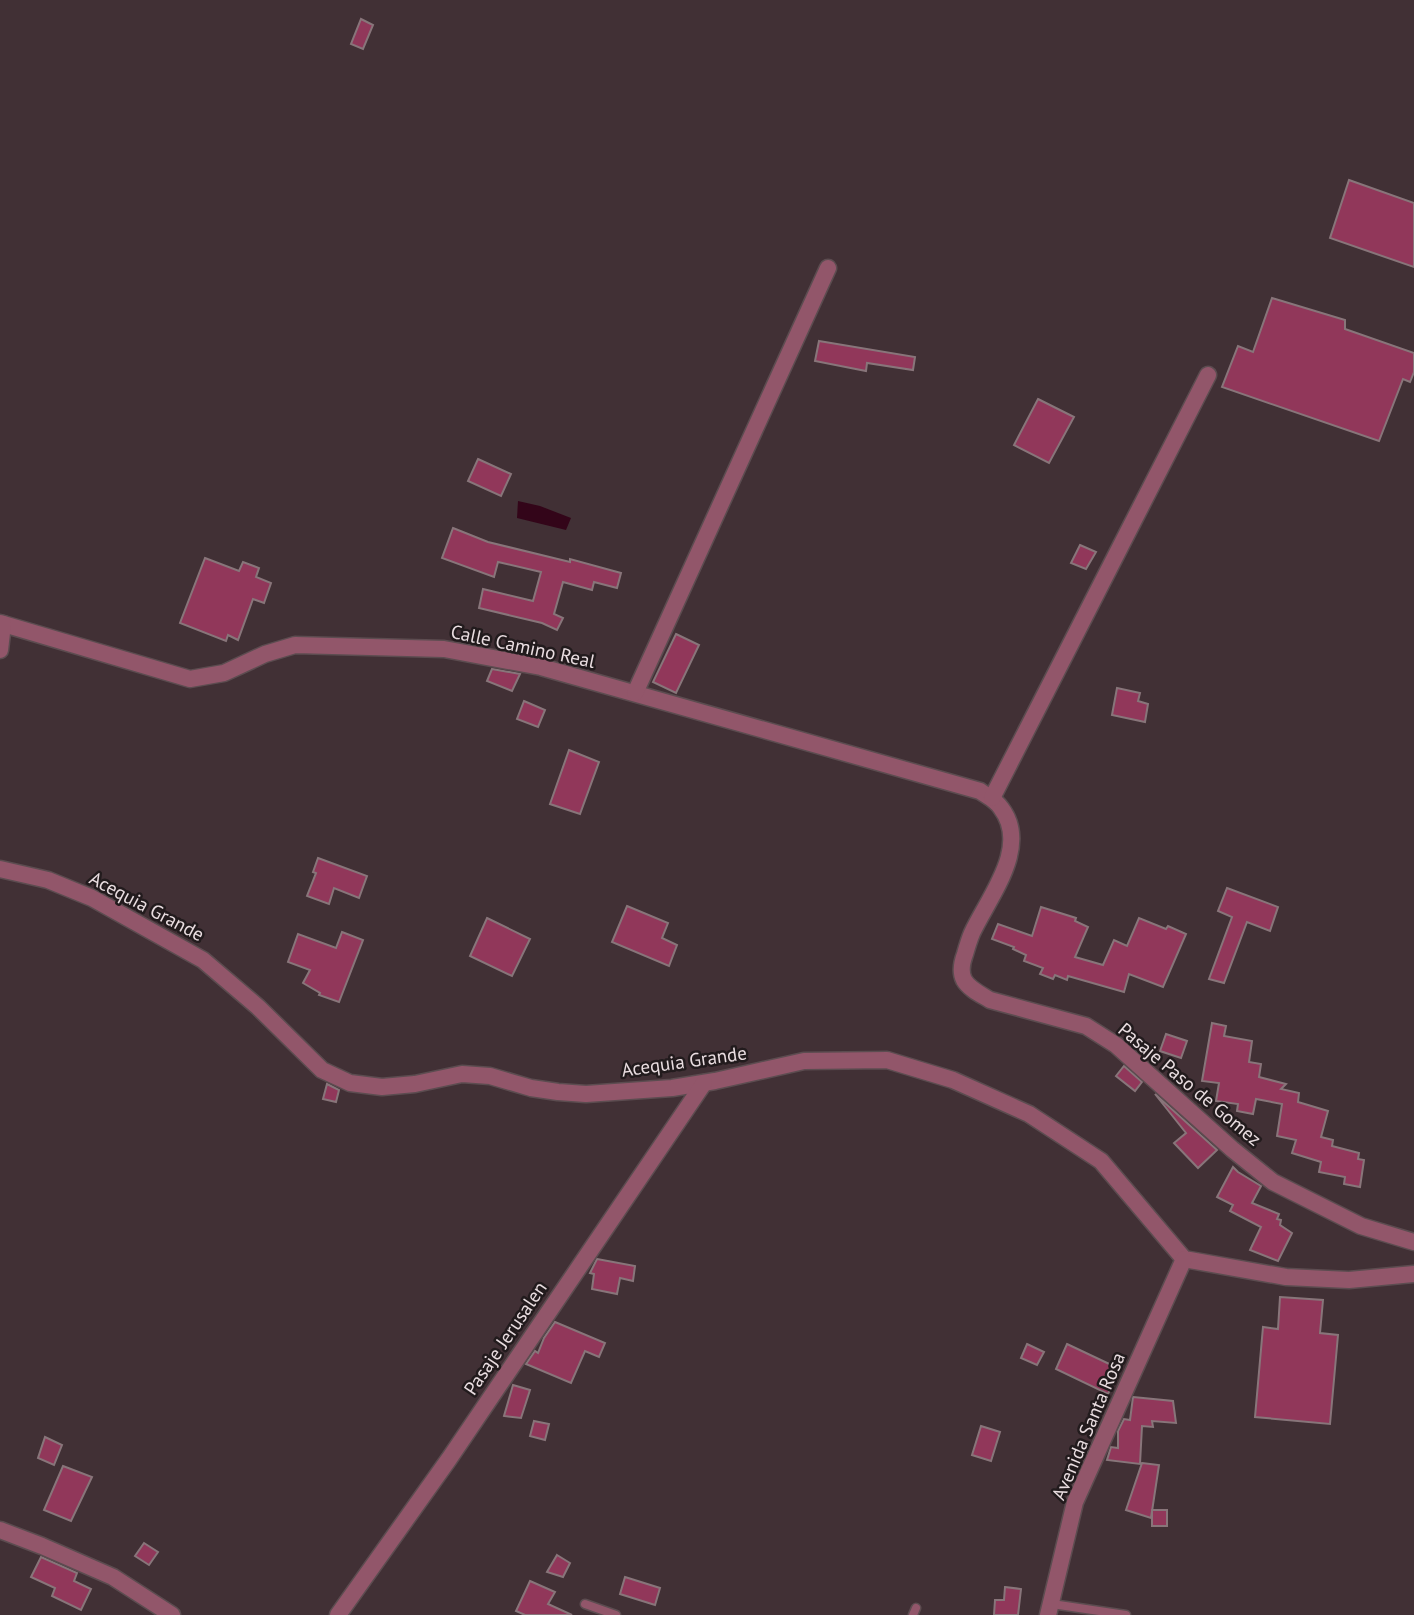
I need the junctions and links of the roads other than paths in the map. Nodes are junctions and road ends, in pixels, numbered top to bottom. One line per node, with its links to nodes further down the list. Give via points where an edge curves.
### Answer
1 (828, 268): 5 (street)
2 (1208, 375): 6 (street)
3 (1, 624): 4 (street); 5 (street, Calle Camino Real, via 190,679 224,673 295,645 444,649 541,667)
4 (0, 650)
5 (635, 693): 6 (street, Calle Camino Real)
6 (992, 798): 9 (street, Pasaje Paso de Gomez, via 1009,826 1011,848 1006,869 971,934 961,965 964,980 990,1000 1086,1027 1116,1045 1273,1182 1361,1226)
7 (0, 869): 8 (street, Acequia Grande, via 48,880 92,898 203,960 322,1070 350,1083 382,1087 462,1074 586,1094)
8 (704, 1083): 10 (street, Acequia Grande, via 804,1061 832,1060 887,1060 953,1080 1029,1114 1101,1161); 16 (street, Pasaje Jerusalen)
9 (1414, 1242)
10 (1184, 1259): 11 (street, via 1286,1277 1349,1280); 14 (street, Avenida Santa Rosa, via 1075,1502)
11 (1414, 1274)
12 (0, 1530): 15 (street, via 113,1577)
13 (585, 1604): 17 (lane)
14 (1050, 1609): 18 (lane)
15 (172, 1615)
16 (338, 1615)
17 (616, 1615)
18 (1126, 1615)

